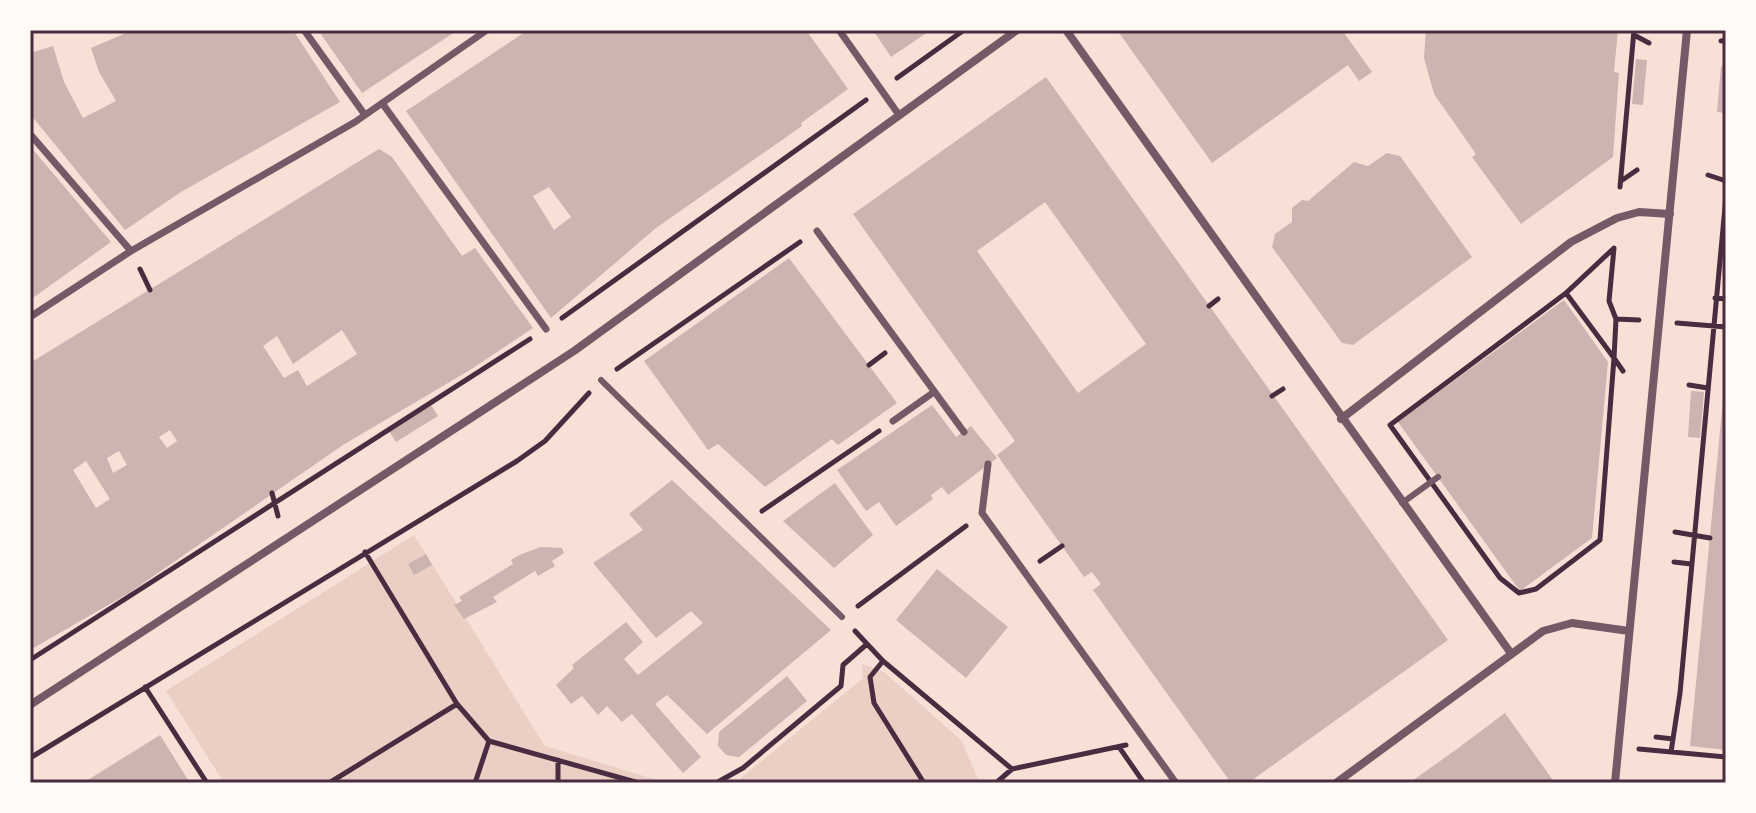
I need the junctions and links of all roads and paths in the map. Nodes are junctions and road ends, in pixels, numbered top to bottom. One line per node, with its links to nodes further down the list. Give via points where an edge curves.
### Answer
1 (304, 30): 12 (street)
2 (487, 30): 11 (street)
3 (839, 30): 10 (street)
4 (964, 30): 10 (path)
5 (1017, 30): 13 (street)
6 (1066, 30): 41 (street)
7 (1687, 30): 19 (street)
8 (1634, 32): 9 (path); 15 (path, via 1620,184)
9 (1649, 43)
10 (881, 89): 13 (street); 30 (path)
11 (382, 103): 12 (street); 30 (street)
12 (365, 115): 21 (street)
13 (899, 115): 68 (street, via 574,351)
14 (30, 134): 21 (street)
15 (1637, 170)
16 (1708, 175): 17 (path)
17 (1726, 181)
18 (1726, 196): 23 (path)
19 (1670, 214): 41 (street, via 1639,212 1617,218 1571,242); 61 (street)
20 (817, 231): 35 (path); 39 (street)
21 (131, 251): 27 (street)
22 (1566, 293): 31 (path); 31 (path, via 1614,248 1609,301 1616,319); 45 (path, via 1390,425)
23 (1715, 298): 25 (path); 28 (path)
24 (1218, 299): 26 (path)
25 (1726, 299)
26 (1209, 306)
27 (30, 317)
28 (1713, 326): 29 (path); 37 (path)
29 (1726, 327)
30 (546, 329): 33 (path)
31 (1614, 358): 32 (path); 52 (path)
32 (1623, 371)
33 (476, 374): 34 (path); 47 (path)
34 (487, 376)
35 (601, 380): 53 (lane); 57 (path, via 545,441)
36 (1689, 385): 37 (path)
37 (1708, 388): 55 (path)
38 (1283, 389): 40 (path)
39 (934, 392): 42 (street); 43 (street)
40 (1272, 396)
41 (1341, 419): 48 (street)
42 (893, 421): 53 (path)
43 (964, 432)
44 (988, 464): 49 (street)
45 (1435, 480): 48 (lane); 52 (path, via 1500,578 1519,593 1536,589 1598,544)
46 (272, 493): 47 (path)
47 (277, 501): 50 (path); 64 (path)
48 (1402, 503): 63 (street)
49 (982, 513): 60 (path); 72 (street)
50 (278, 516)
51 (1609, 516): 52 (path)
52 (1602, 521)
53 (746, 522): 60 (lane)
54 (1675, 532): 55 (path)
55 (1695, 535): 56 (path); 59 (path)
56 (1710, 538)
57 (365, 552): 66 (path); 67 (path)
58 (1674, 562): 59 (path)
59 (1691, 564): 70 (path)
60 (842, 617): 62 (path)
61 (1629, 631): 63 (street, via 1564,623); 74 (street)
62 (867, 644): 65 (path); 86 (path, via 843,665 841,686 743,768)
63 (1510, 652): 90 (street)
64 (30, 660)
65 (883, 661): 79 (path); 87 (path, via 870,677 874,703)
66 (145, 687): 77 (path); 81 (path)
67 (457, 704): 71 (path); 82 (path)
68 (30, 705)
69 (1656, 737): 70 (path)
70 (1673, 739): 75 (path)
71 (489, 741): 78 (path); 83 (path)
72 (1145, 741): 73 (path); 89 (street)
73 (1119, 747): 79 (path); 80 (path)
74 (1619, 747): 75 (path); 91 (street)
75 (1671, 752): 76 (path)
76 (1726, 757)
77 (30, 758)
78 (558, 760): 84 (path); 85 (path)
79 (1012, 769): 88 (path)
80 (1142, 780)
81 (207, 783)
82 (329, 783)
83 (475, 783)
84 (558, 783)
85 (639, 783)
86 (716, 783)
87 (924, 783)
88 (996, 783)
89 (1176, 783)
90 (1336, 783)
91 (1615, 783)

